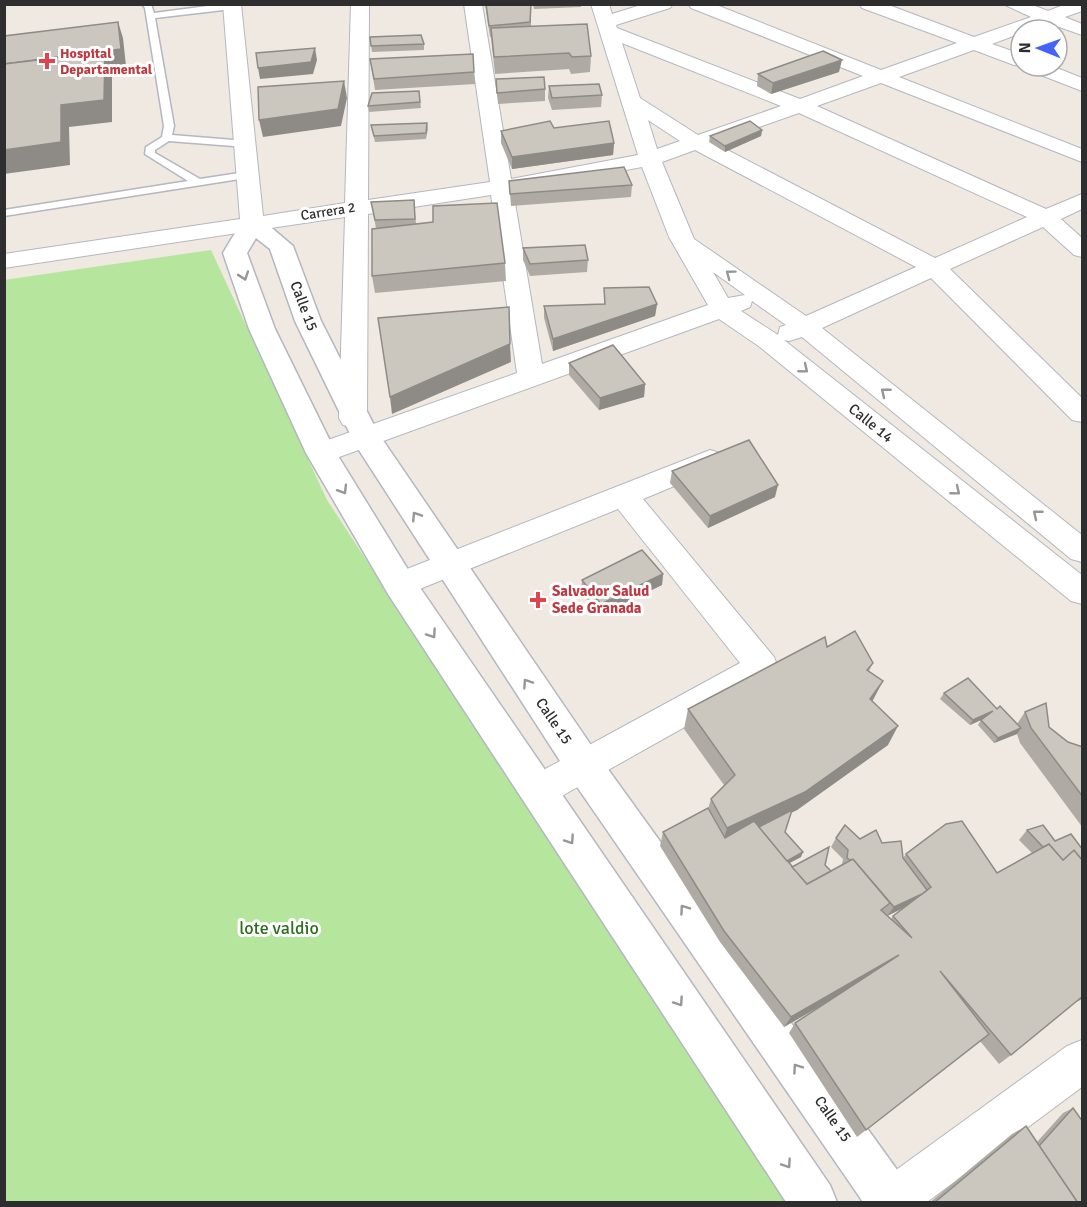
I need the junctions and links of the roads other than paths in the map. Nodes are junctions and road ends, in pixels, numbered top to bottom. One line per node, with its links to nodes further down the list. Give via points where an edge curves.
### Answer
1 (146, 4): 10 (lane)
2 (360, 4): 30 (street)
3 (473, 4): 28 (street)
4 (664, 4): 12 (street)
5 (697, 4): 16 (street)
6 (868, 4): 14 (street)
7 (1012, 4): 11 (street)
8 (232, 5): 10 (lane); 23 (street)
9 (1083, 5): 11 (street, Carrera 2)
10 (149, 16): 21 (lane)
11 (1048, 17): 13 (street); 14 (street, Carrera 2)
12 (605, 19): 19 (street, Calle 14); 20 (street)
13 (1083, 30)
14 (976, 43): 15 (street); 16 (street, Carrera 2)
15 (1009, 56)
16 (883, 76): 20 (street, Carrera 2); 24 (street)
17 (1065, 78): 18 (street)
18 (1083, 85)
19 (633, 102): 22 (street); 25 (street, Calle 14)
20 (801, 106): 22 (street, Carrera 2); 32 (street)
21 (167, 138): 23 (lane); 27 (lane, via 155,144 150,154)
22 (697, 143): 25 (street, Carrera 2); 37 (street)
23 (246, 144): 26 (street)
24 (1083, 156)
25 (650, 159): 28 (street, Carrera 2); 34 (street, Calle 14)
26 (246, 175): 27 (lane); 33 (street)
27 (200, 183): 31 (lane)
28 (501, 187): 30 (street, Carrera 2); 42 (street)
29 (1083, 201): 32 (street)
30 (358, 207): 33 (street, Carrera 2); 44 (street)
31 (4, 213)
32 (1046, 217): 35 (street); 37 (street)
33 (252, 223): 36 (street, Carrera 2); 44 (street, Calle 15, via 281,246 308,321); 46 (street, one-way to 46, via 235,252 262,329)
34 (681, 237): 38 (street, one-way to 34); 39 (street, Calle 14)
35 (1083, 250)
36 (4, 261)
37 (934, 267): 40 (street); 43 (street)
38 (758, 295): 39 (street); 40 (street)
39 (722, 309): 41 (street, Calle 14); 42 (street)
40 (804, 326): 41 (street); 48 (street, one-way to 40)
41 (769, 341): 51 (street, Calle 14, one-way to 51)
42 (531, 379): 44 (street)
43 (1083, 413)
44 (359, 428): 46 (street); 49 (street, Calle 15, one-way to 44)
45 (733, 450): 47 (street)
46 (321, 453): 50 (street, one-way to 50)
47 (623, 495): 49 (street); 52 (street, via 762,667)
48 (1083, 551)
49 (448, 565): 50 (street); 52 (street, Calle 15, one-way to 49)
50 (400, 585): 53 (street, one-way to 53)
51 (1083, 591)
52 (584, 766): 53 (street); 55 (street, Calle 15, one-way to 52)
53 (538, 792): 56 (street, one-way to 56)
54 (1083, 1060): 55 (street)
55 (891, 1202)
56 (813, 1203)

